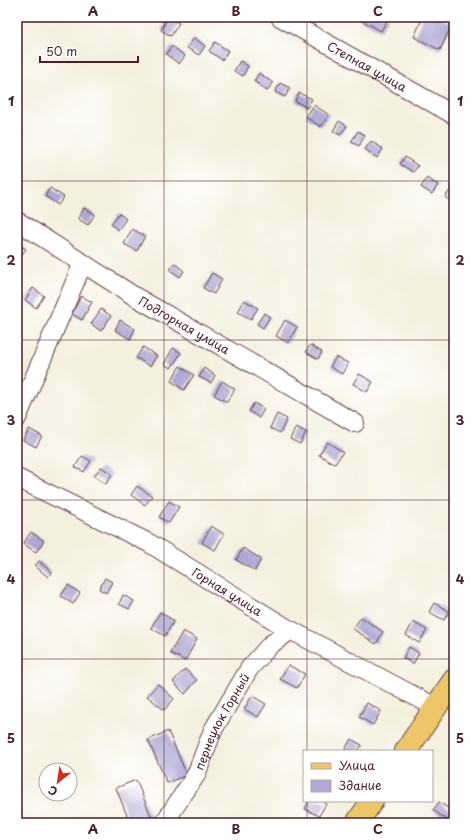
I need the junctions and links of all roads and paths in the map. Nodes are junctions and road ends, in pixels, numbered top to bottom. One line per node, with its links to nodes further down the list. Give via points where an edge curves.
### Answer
1 (280, 17): 2 (street, Степная улица)
2 (454, 115)
3 (17, 221): 4 (street, Подгорная улица)
4 (83, 264): 5 (street); 6 (street, Подгорная улица)
5 (17, 418)
6 (355, 423)
7 (17, 478): 8 (street, Горная улица, via 149,543)
8 (291, 630): 10 (street, Горная улица); 13 (street, пернеулок Горный, via 270,645 249,669 213,730 196,776)
9 (454, 680): 10 (main road)
10 (435, 707): 11 (main road)
11 (407, 750)
12 (371, 802): 14 (main road)
13 (164, 823)
14 (357, 823)

